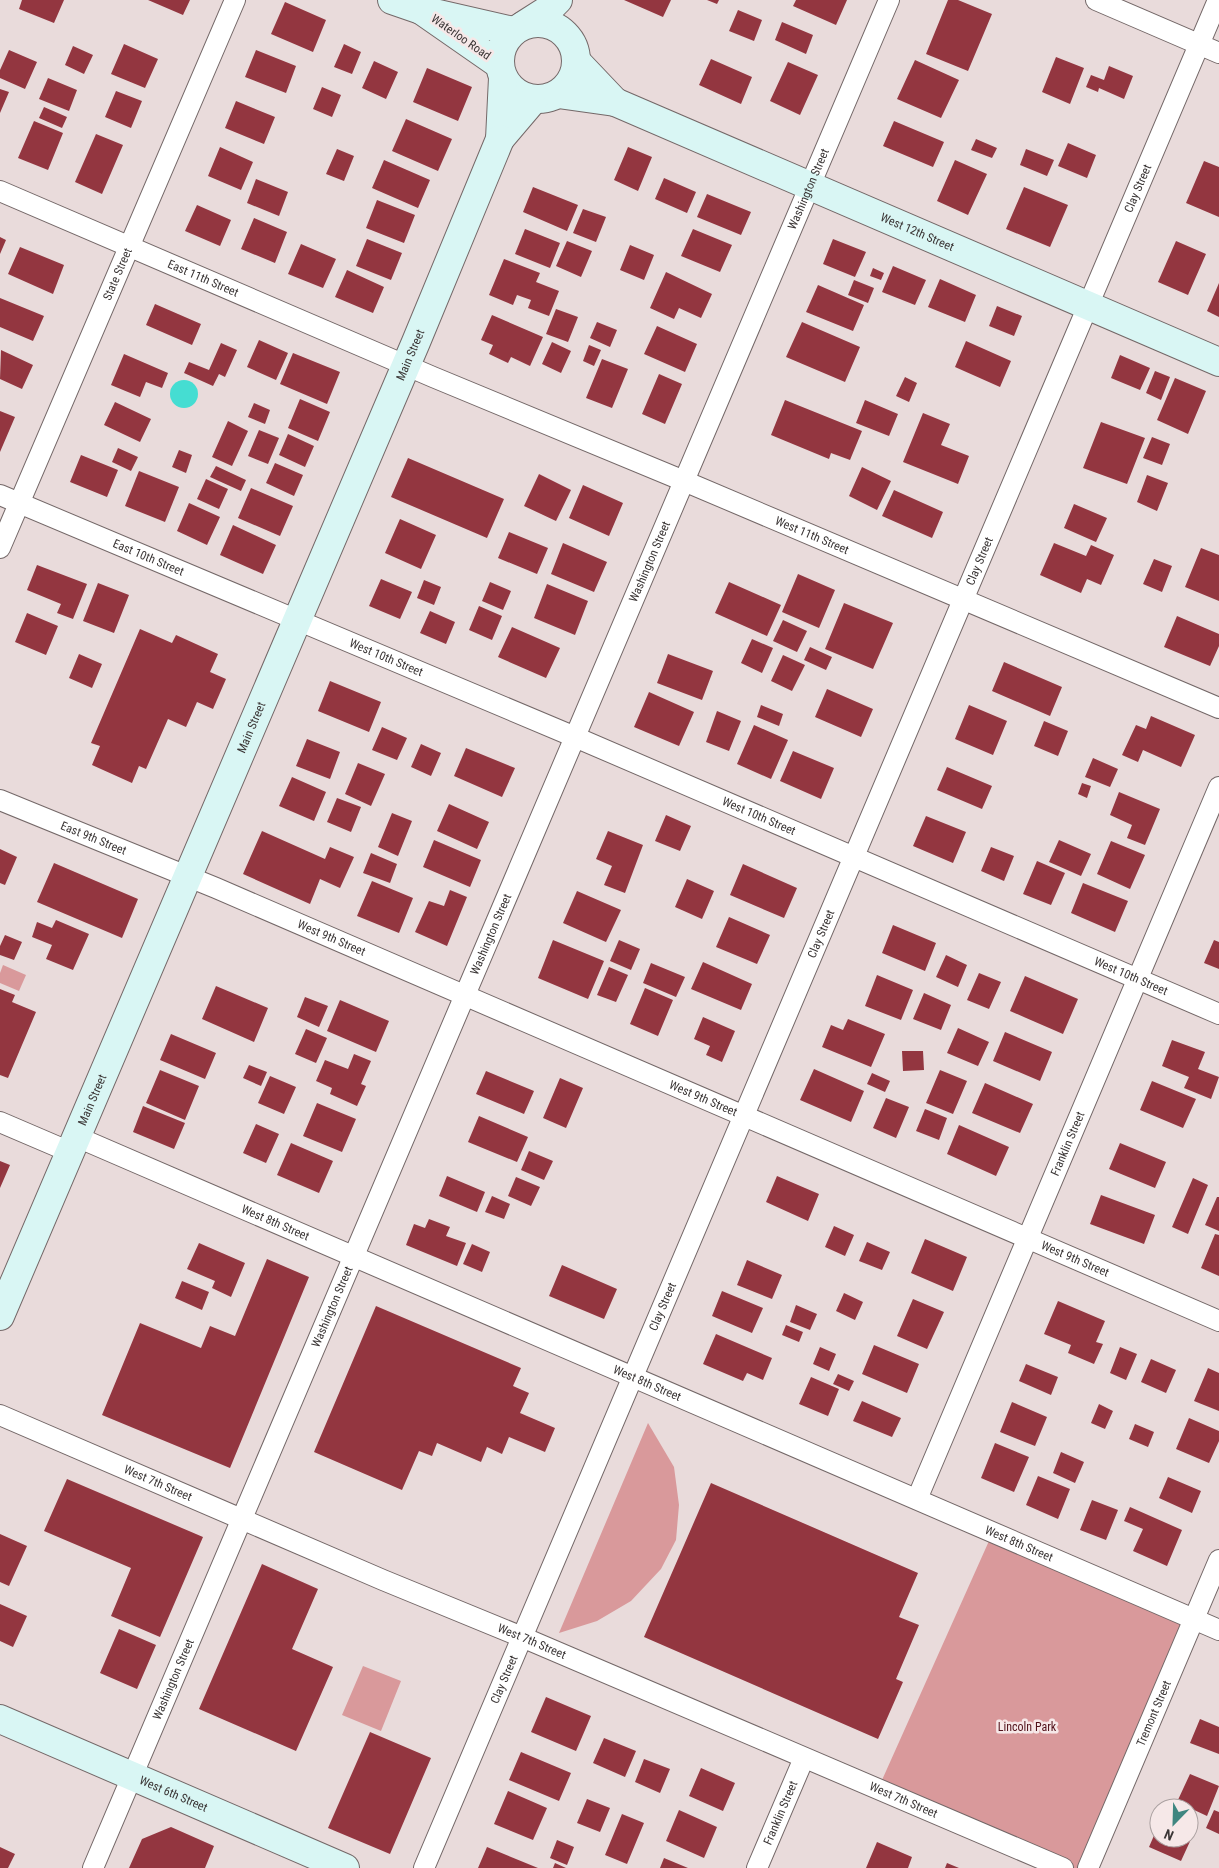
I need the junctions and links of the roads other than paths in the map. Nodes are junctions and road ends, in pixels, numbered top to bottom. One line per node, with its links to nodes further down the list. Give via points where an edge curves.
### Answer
1 (235, 0): 19 (street, State Street)
2 (392, 0): 8 (main road, Waterloo Road)
3 (558, 0): 9 (main road)
4 (572, 0): 11 (main road)
5 (889, 0): 17 (street, Washington Street)
6 (1096, 0): 10 (street)
7 (1218, 0): 10 (street, Clay Street)
8 (421, 10): 9 (main road, Waterloo Road); 13 (main road, Waterloo Road)
9 (518, 28): 11 (main road, via 536,22 549,24 560,29); 13 (main road, via 505,41 500,53)
10 (1199, 44): 12 (street); 20 (street, Clay Street)
11 (573, 50): 14 (main road, via 574,74 568,85); 15 (main road, West 12th Street)
12 (1219, 53)
13 (502, 72): 14 (main road, via 511,88 521,95); 16 (main road, Main Street)
14 (546, 96): 15 (main road, West 12th Street); 16 (main road, Main Street)
15 (615, 102): 17 (main road, West 12th Street)
16 (500, 139): 22 (main road, Main Street)
17 (810, 186): 20 (main road, West 12th Street); 23 (street, Washington Street)
18 (0, 191): 19 (street, East 11th Street)
19 (129, 247): 22 (street, East 11th Street); 25 (street, State Street)
20 (1088, 306): 21 (main road, West 12th Street); 27 (street, Clay Street)
21 (1219, 362)
22 (406, 365): 23 (street, West 11th Street); 28 (main road, Main Street)
23 (684, 481): 27 (street, West 11th Street); 30 (street, Washington Street)
24 (0, 495): 25 (street, East 10th Street)
25 (19, 503): 26 (street, State Street); 28 (street, East 10th Street)
26 (0, 548)
27 (963, 600): 29 (street, West 11th Street); 33 (street, Clay Street)
28 (297, 620): 30 (street, West 10th Street); 34 (main road, Main Street)
29 (1219, 708)
30 (575, 737): 33 (street, West 10th Street); 36 (street, Washington Street)
31 (1219, 787): 35 (street, Franklin Street)
32 (0, 800): 34 (street, East 9th Street)
33 (854, 857): 35 (street, West 10th Street); 38 (street, Clay Street)
34 (188, 876): 36 (street, West 9th Street); 40 (main road, Main Street)
35 (1138, 979): 37 (street, West 10th Street); 41 (street, Franklin Street)
36 (465, 996): 38 (street, West 9th Street); 42 (street, Washington Street)
37 (1219, 1014)
38 (744, 1116): 41 (street, West 9th Street); 45 (street, Clay Street)
39 (0, 1122): 40 (street, West 8th Street)
40 (73, 1144): 42 (street, West 8th Street); 43 (main road, Main Street)
41 (1028, 1238): 44 (street, West 9th Street); 47 (street, Franklin Street)
42 (354, 1257): 45 (street, West 8th Street); 48 (street, Washington Street)
43 (0, 1316)
44 (1219, 1321)
45 (633, 1377): 47 (street, West 8th Street); 52 (street, Clay Street)
46 (0, 1415): 48 (street, West 7th Street)
47 (917, 1499): 50 (street, West 8th Street)
48 (242, 1519): 52 (street, West 7th Street); 55 (street, Washington Street)
49 (1219, 1560): 50 (street, Tremont Street)
50 (1194, 1619): 51 (street, West 8th Street); 61 (street, Tremont Street)
51 (1219, 1630)
52 (522, 1637): 54 (street, West 7th Street); 58 (street, Clay Street)
53 (0, 1719): 55 (main road, West 6th Street)
54 (804, 1758): 59 (street, Franklin Street); 60 (street, West 7th Street)
55 (132, 1776): 56 (street, Washington Street); 57 (main road, West 6th Street)
56 (93, 1868)
57 (345, 1868)
58 (424, 1868)
59 (757, 1868)
60 (1063, 1868)
61 (1088, 1868)

